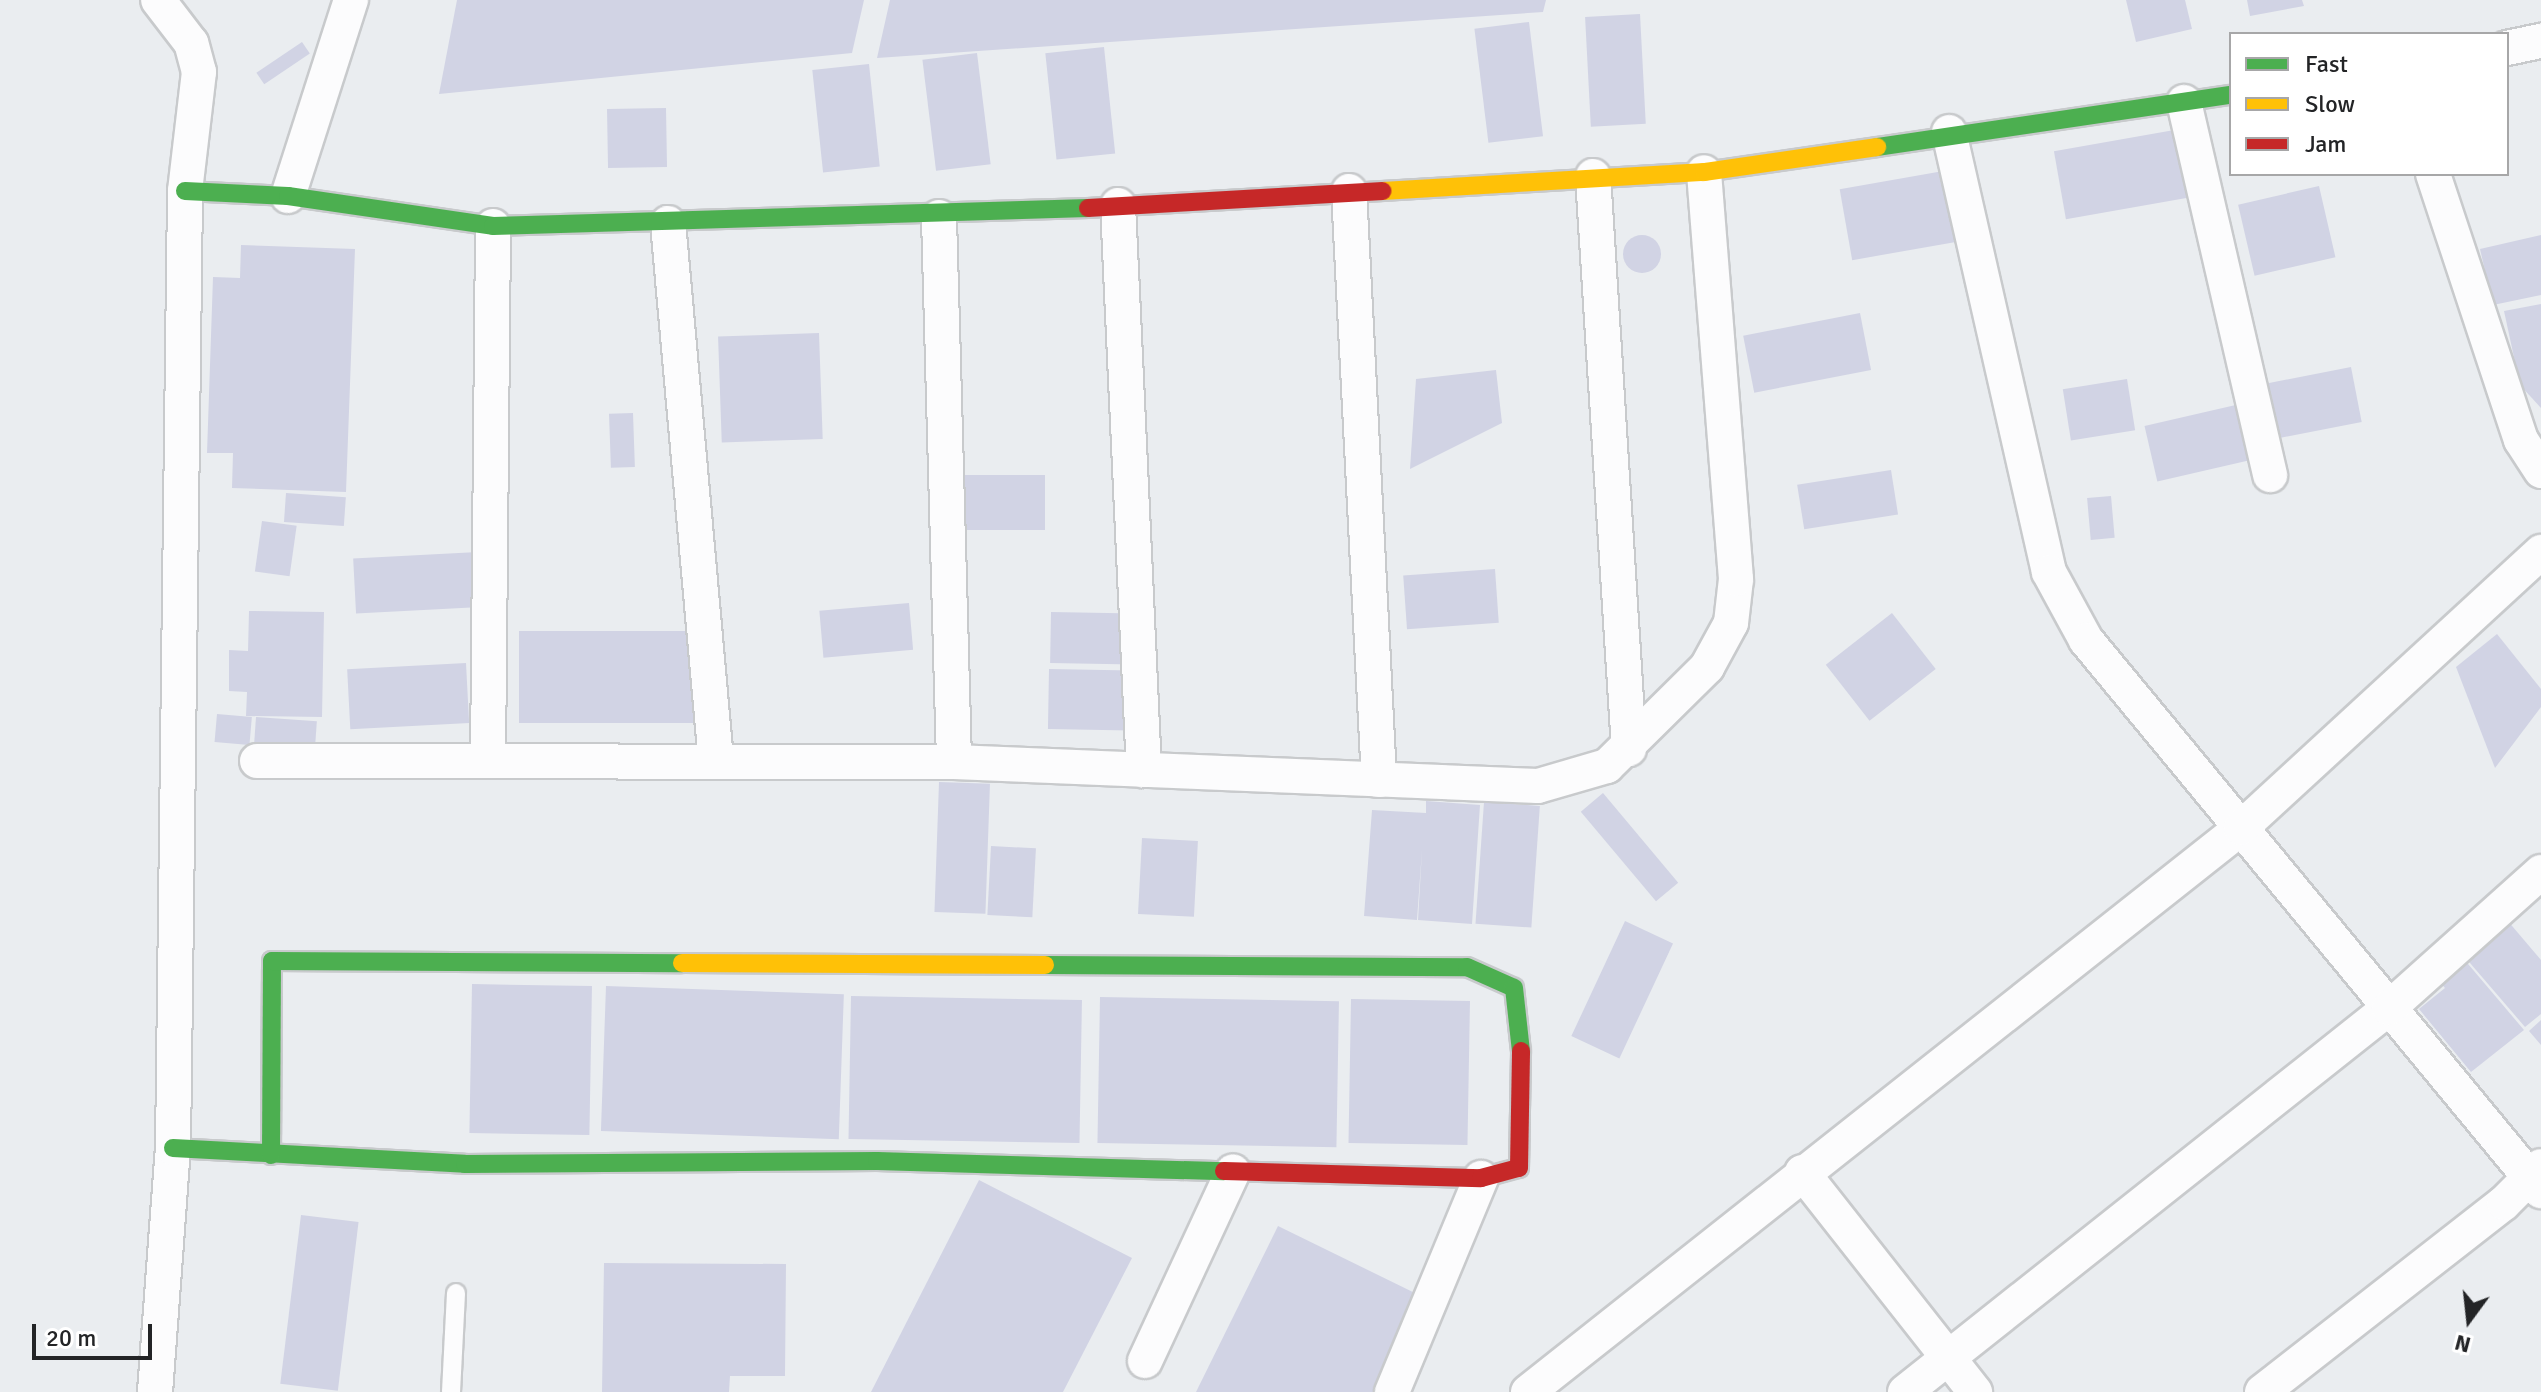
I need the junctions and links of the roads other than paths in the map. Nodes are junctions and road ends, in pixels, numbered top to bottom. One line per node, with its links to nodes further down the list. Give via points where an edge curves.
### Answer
1 (158, 0): 11 (street, via 191,43 199,72)
2 (351, 0): 13 (street)
3 (2541, 41): 4 (street)
4 (2509, 48)
5 (2229, 95): 6 (street)
6 (2184, 102): 7 (street); 19 (street)
7 (1949, 132): 8 (street); 28 (street, via 2049,572 2086,640)
8 (1704, 172): 9 (street); 21 (street, via 1736,579 1731,623 1707,667)
9 (1593, 176): 12 (street); 21 (street)
10 (2434, 176): 18 (street, via 2521,440)
11 (185, 191): 13 (street); 31 (street)
12 (1349, 191): 14 (street); 27 (street)
13 (288, 196): 17 (street)
14 (1118, 205): 15 (street); 26 (street)
15 (939, 217): 16 (street); 25 (street)
16 (668, 223): 17 (street); 24 (street)
17 (493, 226): 22 (street)
18 (2541, 471)
19 (2270, 475)
20 (2541, 552): 28 (street)
21 (1629, 749): 27 (street, via 1607,766 1538,786)
22 (488, 760): 23 (street); 24 (street)
23 (257, 761)
24 (716, 761): 25 (street)
25 (954, 762): 26 (street)
26 (1144, 770): 27 (street)
27 (1379, 780)
28 (2241, 828): 30 (street); 34 (street)
29 (2541, 872): 30 (street)
30 (2389, 1008): 36 (street); 38 (street)
31 (173, 1148): 32 (street); 40 (street)
32 (271, 1155): 33 (street, via 465,1164 877,1161); 35 (street, via 272,961 1467,967 1514,988 1521,1040 1519,1168)
33 (1233, 1171): 35 (street); 39 (street)
34 (1802, 1172): 38 (street); 43 (street)
35 (1481, 1178): 42 (street)
36 (2537, 1178): 46 (street)
37 (456, 1293): 41 (lane)
38 (1948, 1357): 44 (street); 45 (street)
39 (1145, 1361)
40 (155, 1392)
41 (451, 1392)
42 (1392, 1392)
43 (1528, 1392)
44 (1905, 1392)
45 (1975, 1392)
46 (2262, 1392)

